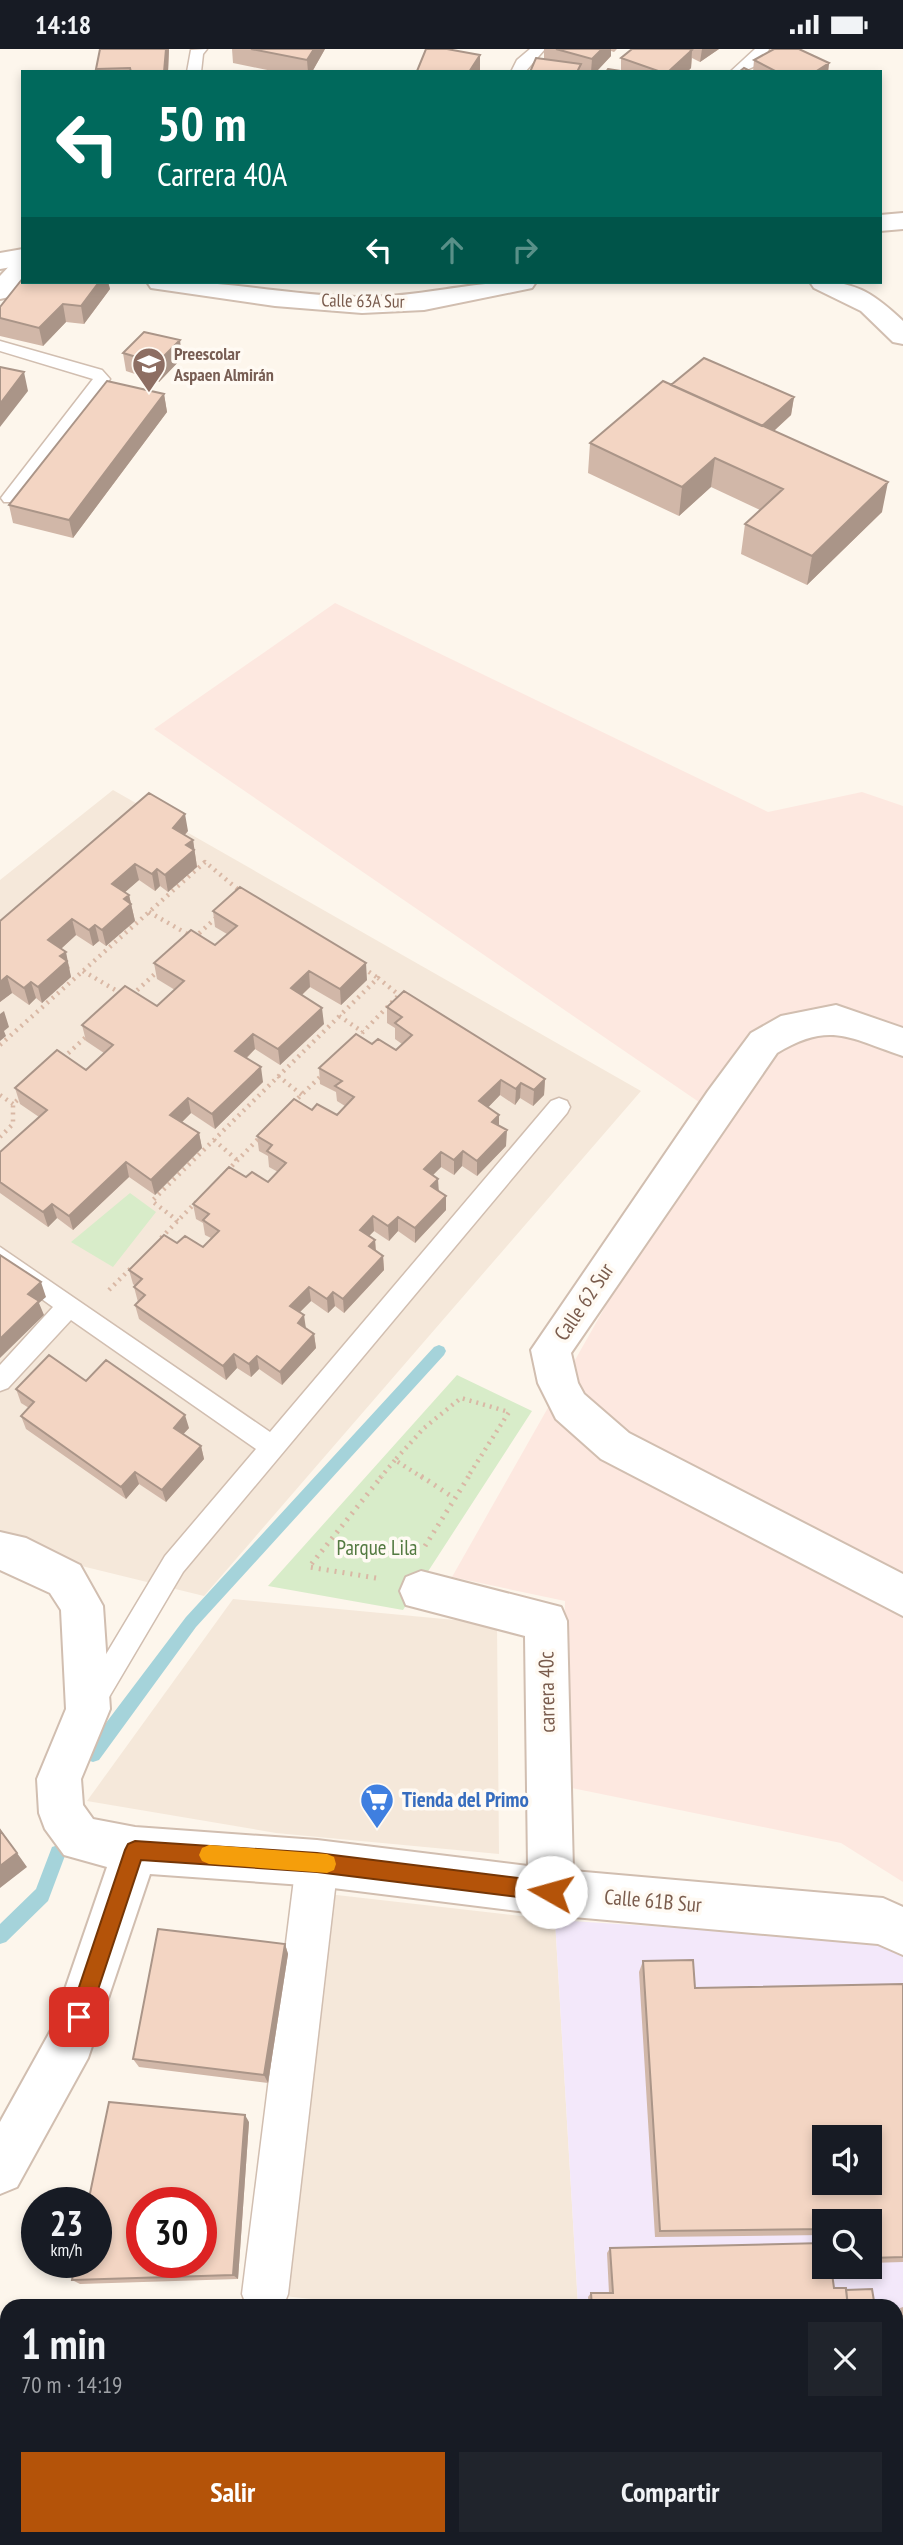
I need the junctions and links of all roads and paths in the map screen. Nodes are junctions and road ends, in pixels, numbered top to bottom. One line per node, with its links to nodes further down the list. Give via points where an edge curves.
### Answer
1 (200, 49): 4 (lane)
2 (538, 49): 5 (lane)
3 (762, 49): 6 (lane)
4 (194, 70)
5 (519, 70)
6 (740, 70)
7 (903, 221): 8 (street)
8 (882, 223)
9 (21, 257): 10 (street)
10 (0, 261)
11 (21, 269): 15 (street)
12 (174, 284): 13 (street, Calle 63A Sur, via 391,305)
13 (513, 284)
14 (827, 284): 16 (street, via 870,305)
15 (0, 291)
16 (903, 336)
17 (0, 347): 18 (lane, via 96,373 102,379)
18 (10, 498)
19 (233, 902): 21 (path, via 243,894 205,862)
20 (223, 911): 22 (path)
21 (149, 912): 22 (path); 26 (path)
22 (194, 938): 23 (path)
23 (185, 947)
24 (166, 964): 26 (path, via 129,998)
25 (356, 964): 27 (path)
26 (83, 971): 35 (path)
27 (378, 978): 28 (path); 30 (path)
28 (399, 995): 29 (path); 31 (path)
29 (411, 1002)
30 (339, 1016): 31 (path); 38 (path)
31 (363, 1032): 33 (path)
32 (90, 1033): 36 (path)
33 (355, 1041)
34 (903, 1042): 63 (street, Calle 62 Sur, via 836,1019 793,1026 764,1043 551,1350 554,1379 573,1414 615,1446)
35 (0, 1045)
36 (61, 1059)
37 (328, 1068): 41 (path)
38 (278, 1076): 41 (path); 47 (path)
39 (33, 1086): 42 (path)
40 (0, 1094): 42 (path)
41 (302, 1095): 43 (path)
42 (13, 1104): 46 (path, via 13,1125)
43 (292, 1104)
44 (559, 1107): 58 (lane)
45 (265, 1132): 48 (path)
46 (0, 1137)
47 (214, 1140): 48 (path); 51 (path, via 152,1201)
48 (237, 1160): 49 (path)
49 (220, 1178)
50 (203, 1195): 51 (path)
51 (178, 1221): 52 (path)
52 (159, 1240)
53 (0, 1257): 56 (lane)
54 (139, 1259): 55 (path)
55 (101, 1298)
56 (69, 1306): 57 (lane); 58 (lane)
57 (0, 1381)
58 (271, 1446): 64 (lane, via 174,1564)
59 (395, 1459): 60 (path); 60 (path, via 461,1398 509,1412); 62 (path, via 309,1567)
60 (454, 1498): 62 (path)
61 (0, 1551): 64 (street, Calle 61B Sur, via 65,1579 82,1606)
62 (411, 1587): 67 (street, carrera 40c, via 546,1621)
63 (903, 1596)
64 (88, 1709): 65 (street, Calle 61B Sur, via 59,1779 61,1813 80,1839)
65 (135, 1850): 66 (street, Calle 61B Sur); 69 (street, via 71,2041)
66 (317, 1863): 67 (street, Calle 61B Sur); 70 (street)
67 (551, 1892): 68 (street, Calle 61B Sur, via 883,1921)
68 (903, 1932)
69 (0, 2170)
70 (265, 2294)

